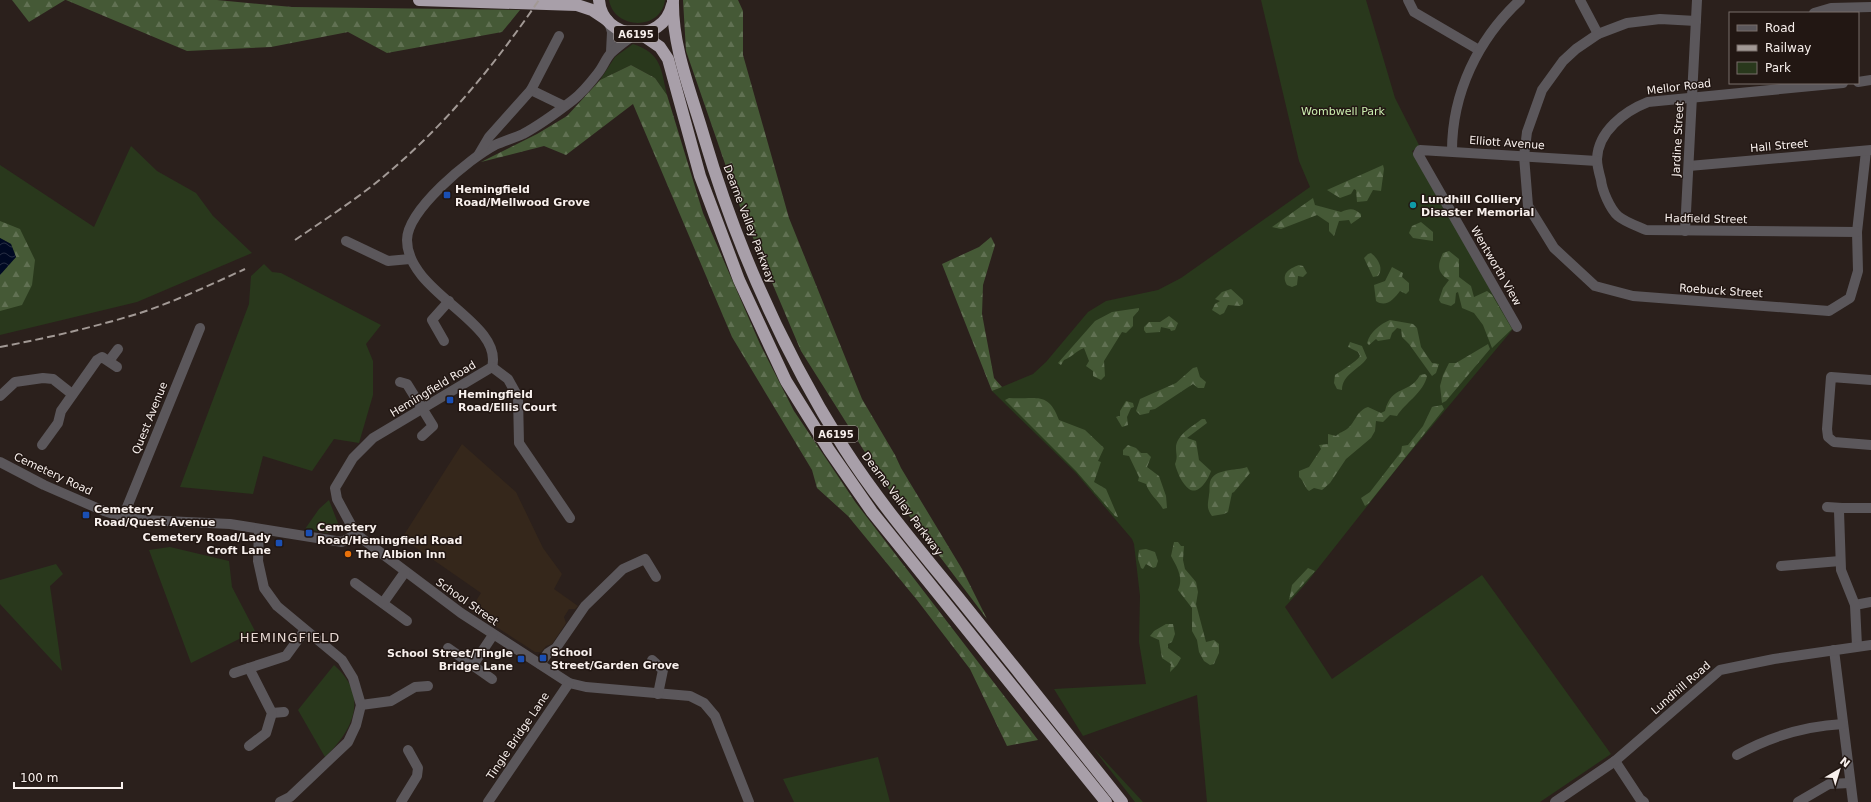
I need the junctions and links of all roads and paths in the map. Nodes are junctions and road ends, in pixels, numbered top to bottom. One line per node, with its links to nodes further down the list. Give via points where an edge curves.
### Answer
1 (418, 0): 10 (highway, A6195, via 577,5 592,10)
2 (599, 0): 10 (highway, A6195)
3 (673, 0): 12 (highway, A6195, via 664,22 653,30); 94 (highway, Dearne Valley Parkway / A6195, via 678,49 715,174 757,281 797,368 845,449 891,514)
4 (1408, 0): 15 (street, via 1414,12)
5 (1520, 0): 15 (street, via 1500,20)
6 (1580, 0): 13 (street)
7 (1697, 0): 11 (street, Jardine Street)
8 (1871, 7): 9 (street, via 1831,8)
9 (1817, 12)
10 (608, 21): 12 (highway, A6195, via 621,31); 16 (street, Hemingfield Road, via 612,32)
11 (1696, 21): 13 (street, Roebuck Street, via 1635,21); 21 (street, Jardine Street)
12 (638, 34): 16 (street, Hemingfield Road); 93 (highway, A6195, via 660,47 668,59 700,176 739,280 786,381 872,512)
13 (1598, 34): 27 (street, Roebuck Street, via 1569,54 1542,90 1527,132)
14 (559, 36): 20 (street, Hemingfield Road)
15 (1479, 50): 24 (street, via 1454,115)
16 (611, 52): 22 (street, Hemingfield Road, via 598,73)
17 (1871, 80): 18 (street)
18 (1859, 82)
19 (1832, 84): 21 (street, Mellor Road)
20 (531, 90): 22 (street); 26 (street, Hemingfield Road, via 489,136)
21 (1692, 97): 28 (street, Mellor Road, via 1648,102 1625,113 1604,138); 29 (street, Jardine Street)
22 (564, 106): 26 (street, Hemingfield Road, via 524,133)
23 (1868, 150): 29 (street, Hall Street); 31 (street, Roebuck Street)
24 (1452, 151): 25 (street, Elliott Avenue, via 1420,150); 27 (street, Elliott Avenue)
25 (1418, 154): 35 (street, Wentworth View)
26 (478, 156): 33 (street, Hemingfield Road, via 455,173 412,222 407,239)
27 (1524, 156): 28 (street, Elliott Avenue); 31 (street, Roebuck Street, via 1528,206 1554,248 1594,286 1633,296 1829,311 1850,298 1858,271)
28 (1597, 161): 30 (street, Hadfield Street, via 1602,190 1618,216 1646,230)
29 (1689, 166): 30 (street, Jardine Street)
30 (1685, 231): 31 (street, Hadfield Street)
31 (1857, 232)
32 (346, 241): 33 (street, via 388,261)
33 (410, 260): 34 (street, Hemingfield Road, via 424,280)
34 (449, 301): 37 (street, via 432,320); 39 (street, Hemingfield Road, via 483,334 492,348)
35 (1517, 327)
36 (200, 328): 52 (street, Quest Avenue)
37 (444, 341)
38 (118, 349): 42 (street, via 113,364 102,357 97,360)
39 (492, 367): 44 (street, Hemingfield Road); 53 (street, via 508,380 518,397 519,443)
40 (1871, 380): 47 (street, via 1831,377 1827,429 1829,445 1834,442)
41 (400, 382): 44 (street, via 407,384)
42 (72, 394): 43 (street, via 53,379 43,378 15,382); 46 (street, via 59,413 58,422)
43 (0, 396)
44 (422, 410): 45 (street, via 433,426); 55 (street, Hemingfield Road, via 373,438 353,458 335,488 337,499)
45 (422, 436)
46 (42, 445)
47 (1871, 445)
48 (0, 462): 52 (street, Cemetery Road, via 44,485)
49 (1827, 507): 50 (street)
50 (1842, 508): 51 (street); 56 (street, via 1839,512)
51 (1871, 508)
52 (123, 517): 54 (street, Cemetery Road, via 230,524)
53 (570, 518)
54 (259, 529): 55 (street, Cemetery Road, via 342,542); 65 (street, via 258,561 264,588 277,606)
55 (356, 534): 58 (street, School Street)
56 (1840, 561): 57 (street); 63 (street)
57 (1781, 566)
58 (405, 572): 62 (street); 66 (street, School Street)
59 (656, 577): 72 (street, via 645,559 623,569 585,606 556,648 548,652)
60 (355, 584): 62 (street)
61 (1871, 602): 63 (street)
62 (383, 603): 64 (street)
63 (1855, 605): 68 (street)
64 (408, 621)
65 (305, 630): 74 (street, via 286,656); 80 (street, via 342,660 353,678)
66 (493, 635): 72 (street, School Street); 73 (street)
67 (1871, 644): 68 (street, Lundhill Road)
68 (1857, 646): 70 (street, Lundhill Road)
69 (448, 648): 73 (street)
70 (1834, 650): 83 (street); 87 (street, Lundhill Road, via 1720,670)
71 (652, 660): 79 (street, via 663,670)
72 (540, 664): 77 (street, School Street)
73 (473, 666): 76 (street)
74 (249, 668): 75 (street); 82 (street)
75 (234, 673)
76 (492, 679)
77 (569, 683): 79 (street); 91 (street, Tingle Bridge Lane)
78 (428, 686): 80 (street, via 416,688 391,701)
79 (658, 694): 92 (street, via 690,696 704,703 715,716)
80 (361, 705): 89 (street, via 348,742 290,797)
81 (284, 712): 82 (street)
82 (272, 713): 84 (street, via 270,725 264,736)
83 (1843, 724): 86 (street, via 1795,730 1762,741); 88 (street)
84 (249, 746)
85 (408, 750): 90 (street, via 418,768 418,776)
86 (1737, 755)
87 (1615, 761): 95 (street, Lundhill Road); 96 (street)
88 (1850, 783): 97 (street, via 1829,784); 98 (street)
89 (280, 802)
90 (401, 802)
91 (488, 802)
92 (749, 802)
93 (1106, 802)
94 (1122, 802)
95 (1555, 802)
96 (1644, 802)
97 (1798, 802)
98 (1853, 802)

